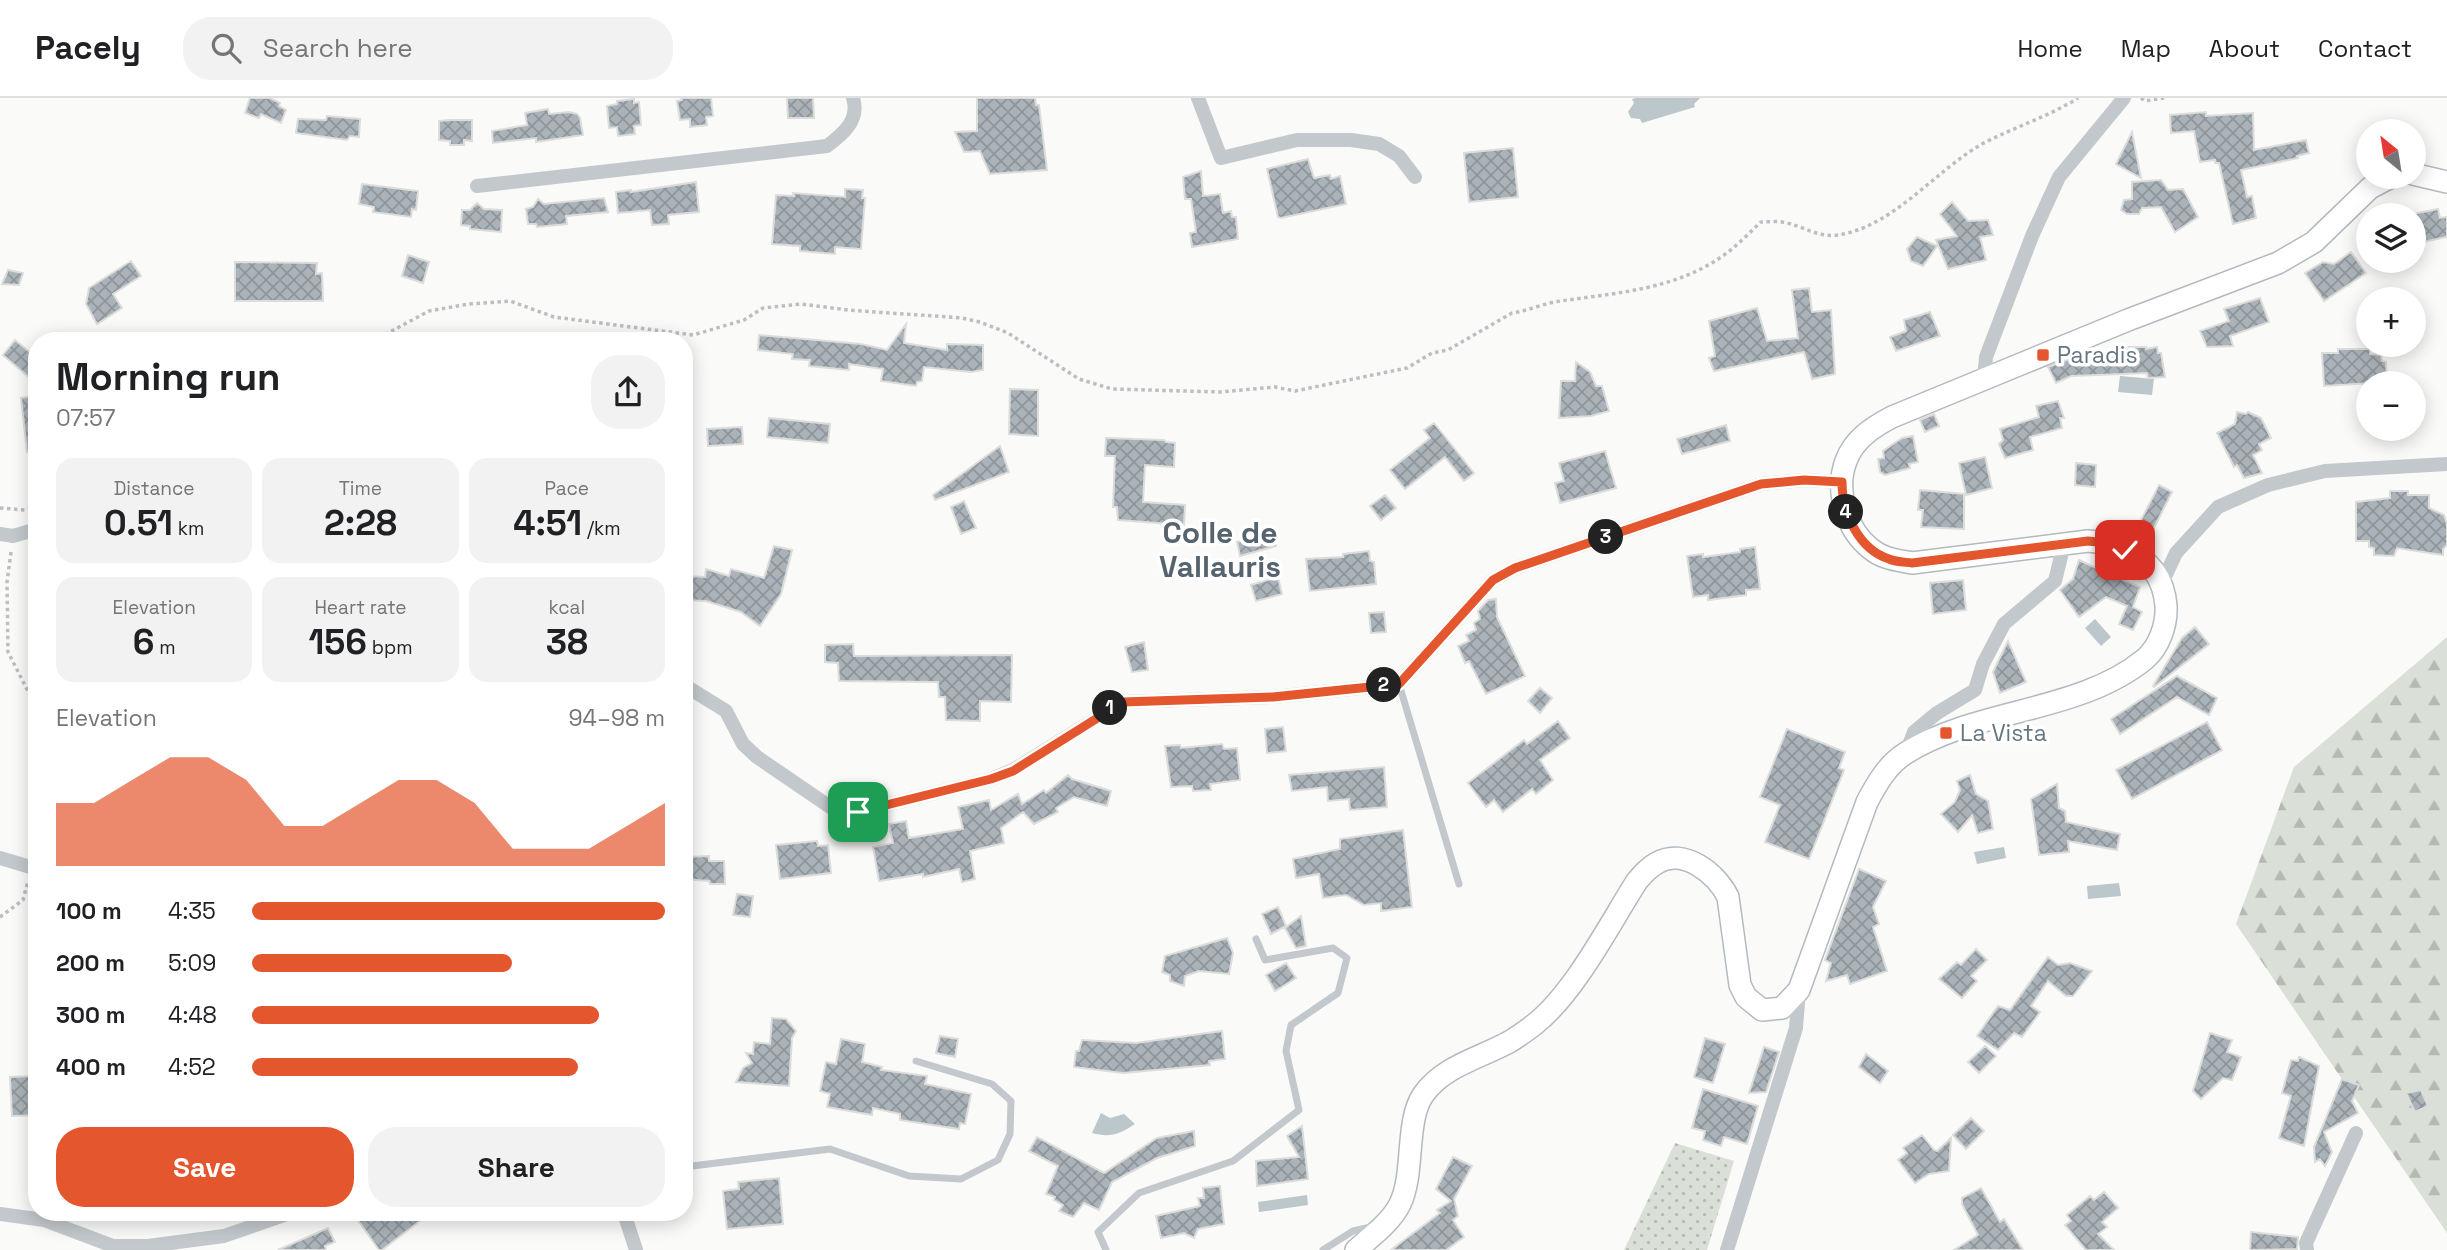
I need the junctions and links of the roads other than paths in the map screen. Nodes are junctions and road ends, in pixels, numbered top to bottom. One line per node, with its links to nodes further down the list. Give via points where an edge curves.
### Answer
1 (853, 98): 7 (street, via 848,130 827,146)
2 (1198, 98): 4 (street, via 1221,158 1297,140 1351,140 1379,144 1399,156)
3 (2124, 98): 9 (street, via 2059,177 1986,357)
4 (1415, 177)
5 (2426, 177): 6 (main road)
6 (2447, 182)
7 (477, 186)
8 (2369, 189): 9 (main road, via 2314,242 2278,263)
9 (1984, 380): 11 (main road, via 1872,427 1846,460)
10 (2447, 464): 15 (street, via 2325,471 2267,485 2218,507 2176,553)
11 (1842, 482): 14 (main road, via 1842,500 1858,534 1871,549 1889,559 1912,563); 16 (street, via 1761,484 1515,568 1493,580)
12 (28, 530): 13 (street)
13 (7, 535)
14 (2064, 544): 15 (main road, via 2097,542 2125,550 2142,558); 18 (street, via 2055,581 2004,624 1975,690 1914,732)
15 (2162, 583): 18 (main road, via 2166,618 2162,635 2147,657 2125,672 2069,696 1946,733)
16 (1399, 684): 17 (street, via 1273,697 1123,702 1013,771 839,813 757,757 743,744 726,712); 21 (lane)
17 (693, 691)
18 (1906, 753): 23 (main road, via 1879,780 1867,802)
19 (0, 858): 20 (street)
20 (28, 867)
21 (1459, 884)
22 (1256, 939): 34 (lane, via 1265,960 1333,948 1348,958 1338,993 1291,1025 1286,1051 1299,1110 1233,1161 1139,1193 1098,1232)
23 (1799, 990): 32 (main road, via 1782,1008 1762,1010 1753,1005 1740,985 1734,926 1724,888 1701,865 1659,861 1637,881 1554,1006 1511,1041 1439,1078 1422,1096 1400,1204); 37 (street, via 1796,1028)
24 (916, 1061): 26 (lane, via 992,1084 1011,1101 1010,1133 998,1160 961,1179 909,1176 830,1149)
25 (2356, 1133): 38 (street)
26 (693, 1166)
27 (0, 1214): 28 (street)
28 (28, 1218)
29 (47, 1221): 30 (street, via 113,1246 224,1236)
30 (267, 1221)
31 (627, 1221): 33 (street)
32 (1385, 1224): 35 (lane, via 1353,1231); 36 (main road)
33 (636, 1250)
34 (1106, 1250)
35 (1323, 1250)
36 (1356, 1250)
37 (1727, 1250)
38 (2306, 1250)

